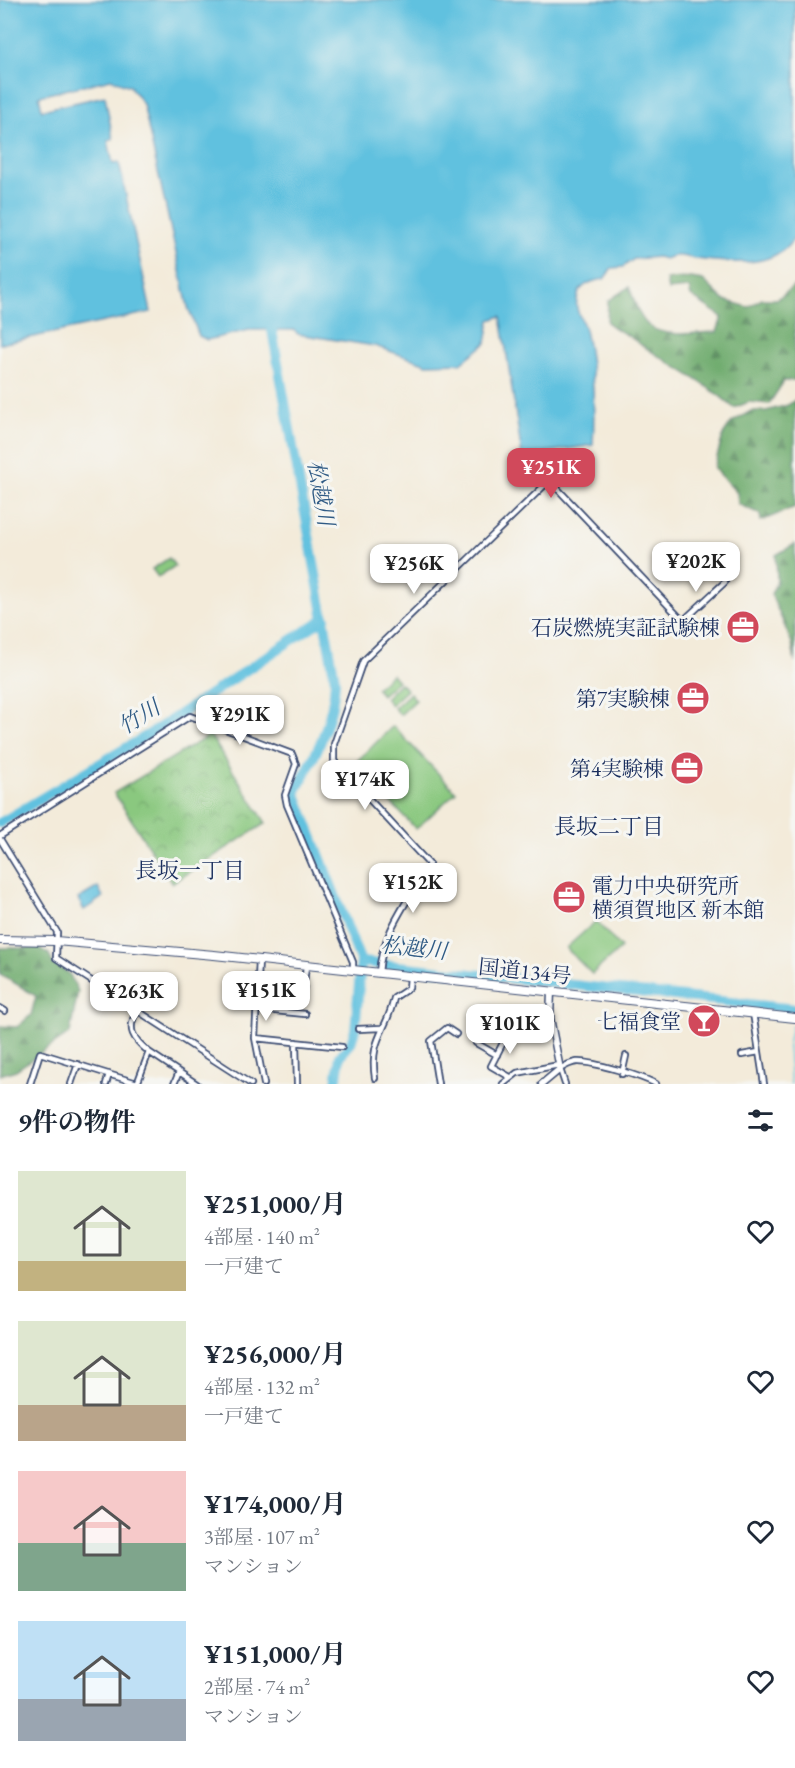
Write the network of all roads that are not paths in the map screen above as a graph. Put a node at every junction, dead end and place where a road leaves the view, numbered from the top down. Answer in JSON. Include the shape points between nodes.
{"nodes":[{"id":1,"x":536,"y":466,"type":"dead end"},
{"id":2,"x":549,"y":481,"type":"junction"},
{"id":3,"x":725,"y":582,"type":"dead end"},
{"id":4,"x":0,"y":837,"type":"edge"},
{"id":5,"x":0,"y":940,"type":"edge"},
{"id":6,"x":56,"y":941,"type":"junction"},
{"id":7,"x":260,"y":960,"type":"junction"},
{"id":8,"x":306,"y":966,"type":"junction"},
{"id":9,"x":358,"y":971,"type":"junction"},
{"id":10,"x":379,"y":973,"type":"junction"},
{"id":11,"x":410,"y":977,"type":"junction"},
{"id":12,"x":257,"y":987,"type":"junction"},
{"id":13,"x":551,"y":992,"type":"junction"},
{"id":14,"x":255,"y":1009,"type":"junction"},
{"id":15,"x":137,"y":1011,"type":"junction"},
{"id":16,"x":753,"y":1013,"type":"junction"},
{"id":17,"x":305,"y":1014,"type":"dead end"},
{"id":18,"x":795,"y":1018,"type":"edge"},
{"id":19,"x":484,"y":1026,"type":"dead end"},
{"id":20,"x":381,"y":1028,"type":"junction"},
{"id":21,"x":358,"y":1029,"type":"dead end"},
{"id":22,"x":508,"y":1033,"type":"dead end"},
{"id":23,"x":456,"y":1034,"type":"dead end"},
{"id":24,"x":255,"y":1038,"type":"junction"},
{"id":25,"x":296,"y":1042,"type":"junction"},
{"id":26,"x":342,"y":1047,"type":"dead end"},
{"id":27,"x":148,"y":1052,"type":"junction"},
{"id":28,"x":759,"y":1052,"type":"junction"},
{"id":29,"x":497,"y":1055,"type":"junction"},
{"id":30,"x":742,"y":1055,"type":"dead end"},
{"id":31,"x":626,"y":1056,"type":"dead end"},
{"id":32,"x":78,"y":1064,"type":"junction"},
{"id":33,"x":560,"y":1067,"type":"junction"},
{"id":34,"x":179,"y":1072,"type":"junction"},
{"id":35,"x":109,"y":1074,"type":"junction"},
{"id":36,"x":622,"y":1074,"type":"junction"},
{"id":37,"x":510,"y":1077,"type":"junction"},
{"id":38,"x":375,"y":1078,"type":"dead end"},
{"id":39,"x":30,"y":1084,"type":"edge"},
{"id":40,"x":71,"y":1084,"type":"edge"},
{"id":41,"x":106,"y":1084,"type":"edge"},
{"id":42,"x":137,"y":1084,"type":"edge"},
{"id":43,"x":174,"y":1084,"type":"edge"},
{"id":44,"x":197,"y":1084,"type":"edge"},
{"id":45,"x":251,"y":1084,"type":"edge"},
{"id":46,"x":264,"y":1084,"type":"edge"},
{"id":47,"x":297,"y":1084,"type":"edge"},
{"id":48,"x":438,"y":1084,"type":"edge"},
{"id":49,"x":503,"y":1084,"type":"edge"},
{"id":50,"x":542,"y":1084,"type":"edge"},
{"id":51,"x":565,"y":1084,"type":"edge"},
{"id":52,"x":657,"y":1084,"type":"edge"},
{"id":53,"x":764,"y":1084,"type":"edge"}],
"edges":[{"from":1,"to":2,"type":"street"},
{"from":2,"to":3,"type":"street","via":[[684,621]]},
{"from":2,"to":10,"type":"street","via":[[363,662],[334,744],[334,761],[429,864],[392,929],[380,956]]},
{"from":4,"to":6,"type":"street","via":[[57,932]]},
{"from":4,"to":9,"type":"street","via":[[190,716],[292,754],[296,764],[285,795],[287,805]]},
{"from":5,"to":6,"type":"highway","name":"国道134号"},
{"from":6,"to":7,"type":"highway","name":"国道134号"},
{"from":6,"to":15,"type":"street","via":[[56,958]]},
{"from":7,"to":8,"type":"highway","name":"国道134号"},
{"from":7,"to":12,"type":"street"},
{"from":8,"to":9,"type":"highway","name":"国道134号"},
{"from":8,"to":12,"type":"street","via":[[303,991]]},
{"from":9,"to":10,"type":"highway","name":"国道134号"},
{"from":10,"to":11,"type":"highway","name":"国道134号"},
{"from":11,"to":13,"type":"highway","name":"国道134号"},
{"from":11,"to":20,"type":"street","via":[[409,988],[394,998],[390,1016]]},
{"from":12,"to":14,"type":"street"},
{"from":13,"to":16,"type":"highway","name":"国道134号"},
{"from":13,"to":33,"type":"street","via":[[550,1018]]},
{"from":14,"to":17,"type":"street"},
{"from":14,"to":24,"type":"street"},
{"from":15,"to":27,"type":"street","via":[[130,1023],[131,1030],[134,1039]]},
{"from":15,"to":45,"type":"street"},
{"from":16,"to":18,"type":"highway","name":"国道134号"},
{"from":16,"to":28,"type":"street"},
{"from":19,"to":29,"type":"street","via":[[476,1043]]},
{"from":20,"to":21,"type":"street"},
{"from":20,"to":38,"type":"street","via":[[372,1059]]},
{"from":22,"to":29,"type":"street"},
{"from":23,"to":48,"type":"street","via":[[447,1028],[431,1041]]},
{"from":24,"to":25,"type":"street"},
{"from":24,"to":46,"type":"street"},
{"from":25,"to":26,"type":"street"},
{"from":25,"to":47,"type":"street"},
{"from":27,"to":34,"type":"street"},
{"from":27,"to":42,"type":"street"},
{"from":28,"to":30,"type":"street"},
{"from":28,"to":53,"type":"street"},
{"from":29,"to":37,"type":"street","via":[[491,1066]]},
{"from":31,"to":36,"type":"street"},
{"from":32,"to":35,"type":"street"},
{"from":32,"to":39,"type":"street","via":[[40,1053]]},
{"from":32,"to":40,"type":"street"},
{"from":33,"to":36,"type":"street","via":[[580,1062]]},
{"from":33,"to":37,"type":"street"},
{"from":33,"to":50,"type":"street"},
{"from":33,"to":51,"type":"street"},
{"from":34,"to":43,"type":"street"},
{"from":34,"to":44,"type":"street"},
{"from":35,"to":41,"type":"street"},
{"from":35,"to":42,"type":"street"},
{"from":36,"to":52,"type":"street"},
{"from":37,"to":49,"type":"street"}]}
